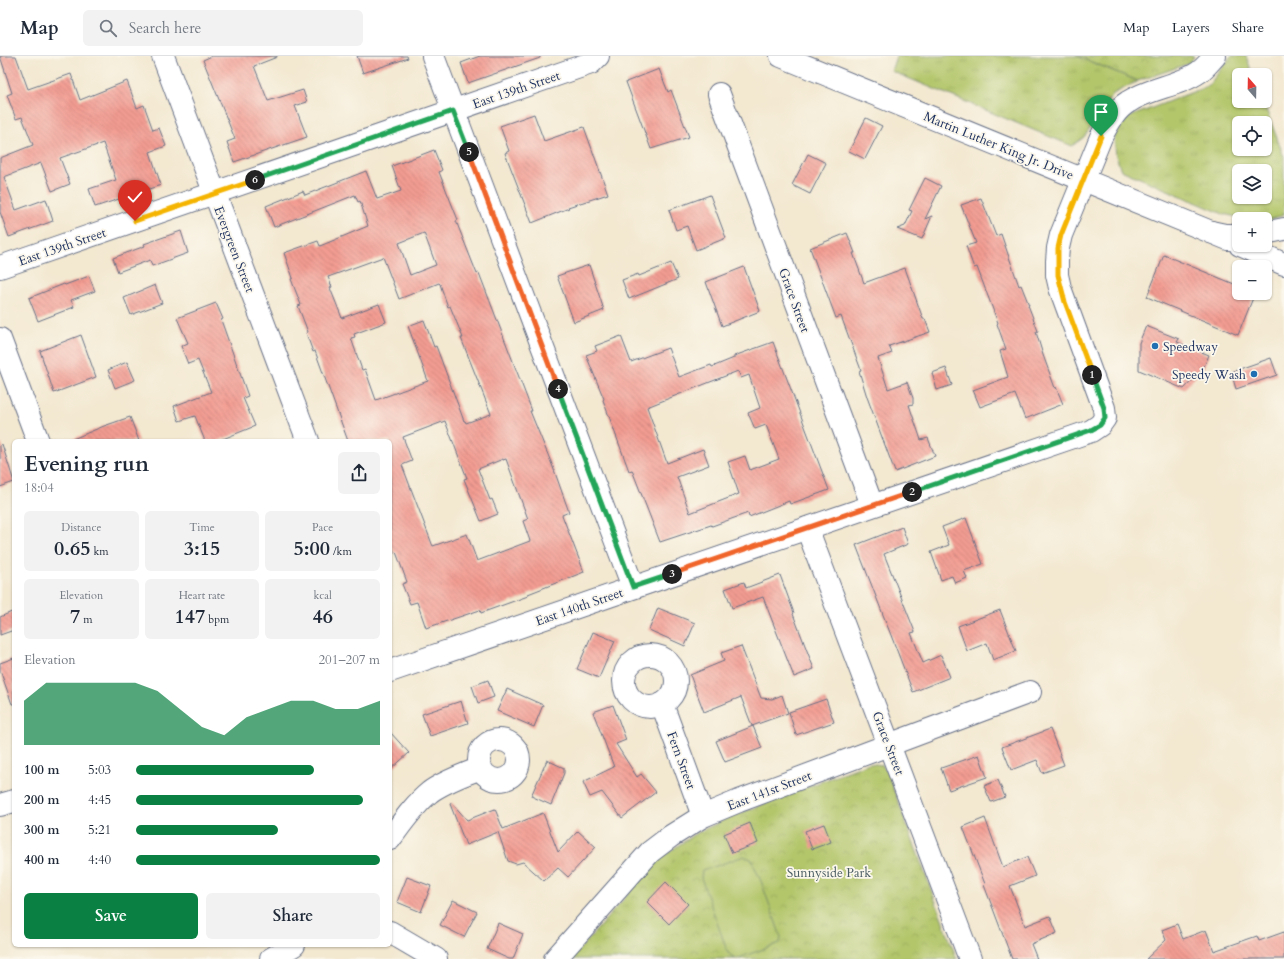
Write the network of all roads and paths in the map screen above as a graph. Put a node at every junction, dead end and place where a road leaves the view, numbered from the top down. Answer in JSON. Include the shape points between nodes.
{"nodes":[{"id":1,"x":163,"y":56,"type":"edge"},
{"id":2,"x":433,"y":56,"type":"edge"},
{"id":3,"x":598,"y":56,"type":"edge"},
{"id":4,"x":781,"y":56,"type":"edge"},
{"id":5,"x":1215,"y":56,"type":"edge"},
{"id":6,"x":719,"y":94,"type":"dead end"},
{"id":7,"x":453,"y":111,"type":"junction"},
{"id":8,"x":1084,"y":180,"type":"junction"},
{"id":9,"x":214,"y":194,"type":"junction"},
{"id":10,"x":1284,"y":229,"type":"edge"},
{"id":11,"x":1211,"y":232,"type":"junction"},
{"id":12,"x":1272,"y":232,"type":"edge"},
{"id":13,"x":1232,"y":235,"type":"edge"},
{"id":14,"x":1232,"y":242,"type":"edge"},
{"id":15,"x":1256,"y":252,"type":"edge"},
{"id":16,"x":1284,"y":264,"type":"edge"},
{"id":17,"x":0,"y":267,"type":"edge"},
{"id":18,"x":0,"y":339,"type":"edge"},
{"id":19,"x":37,"y":439,"type":"edge"},
{"id":20,"x":307,"y":439,"type":"edge"},
{"id":21,"x":872,"y":506,"type":"junction"},
{"id":22,"x":807,"y":528,"type":"junction"},
{"id":23,"x":633,"y":587,"type":"junction"},
{"id":24,"x":392,"y":666,"type":"edge"},
{"id":25,"x":1030,"y":692,"type":"dead end"},
{"id":26,"x":662,"y":704,"type":"dead end"},
{"id":27,"x":890,"y":745,"type":"junction"},
{"id":28,"x":480,"y":768,"type":"dead end"},
{"id":29,"x":12,"y":802,"type":"edge"},
{"id":30,"x":0,"y":805,"type":"edge"},
{"id":31,"x":0,"y":813,"type":"edge"},
{"id":32,"x":12,"y":814,"type":"edge"},
{"id":33,"x":703,"y":816,"type":"junction"},
{"id":34,"x":392,"y":836,"type":"edge"},
{"id":35,"x":392,"y":933,"type":"edge"},
{"id":36,"x":291,"y":947,"type":"edge"},
{"id":37,"x":271,"y":959,"type":"edge"},
{"id":38,"x":436,"y":959,"type":"edge"},
{"id":39,"x":555,"y":959,"type":"edge"},
{"id":40,"x":970,"y":959,"type":"edge"}],
"edges":[{"from":1,"to":9,"type":"main road","name":"Evergreen Street"},
{"from":2,"to":7,"type":"main road"},
{"from":3,"to":7,"type":"main road","name":"East 139th Street","via":[[591,63]]},
{"from":4,"to":8,"type":"main road","name":"Martin Luther King Jr. Drive"},
{"from":5,"to":8,"type":"main road","via":[[1199,72],[1126,103],[1108,124]]},
{"from":6,"to":21,"type":"main road","name":"Grace Street"},
{"from":7,"to":9,"type":"main road","name":"East 139th Street"},
{"from":7,"to":23,"type":"main road"},
{"from":8,"to":11,"type":"main road","name":"Martin Luther King Jr. Drive"},
{"from":8,"to":21,"type":"main road","name":"East 140th Street","via":[[1061,235],[1058,248],[1058,275],[1065,302],[1104,408],[1105,418],[1100,425],[1091,430]]},
{"from":9,"to":17,"type":"main road","name":"East 139th Street"},
{"from":9,"to":20,"type":"main road","name":"Evergreen Street"},
{"from":10,"to":12,"type":"main road"},
{"from":11,"to":13,"type":"main road"},
{"from":11,"to":14,"type":"main road","name":"Martin Luther King Jr. Drive"},
{"from":15,"to":16,"type":"main road","name":"Martin Luther King Jr. Drive"},
{"from":18,"to":19,"type":"main road"},
{"from":21,"to":22,"type":"main road","name":"East 140th Street"},
{"from":22,"to":23,"type":"main road","name":"East 140th Street"},
{"from":22,"to":27,"type":"main road","name":"Grace Street"},
{"from":23,"to":24,"type":"main road","name":"East 140th Street"},
{"from":25,"to":27,"type":"main road","name":"East 141st Street"},
{"from":26,"to":33,"type":"main road","name":"Fern Street"},
{"from":27,"to":33,"type":"main road","name":"East 141st Street","via":[[739,800]]},
{"from":27,"to":40,"type":"main road","name":"Grace Street"},
{"from":28,"to":34,"type":"main road","via":[[430,792]]},
{"from":29,"to":30,"type":"main road"},
{"from":31,"to":32,"type":"main road"},
{"from":33,"to":39,"type":"main road","name":"East 141st Street","via":[[650,852]]},
{"from":35,"to":38,"type":"main road"},
{"from":36,"to":37,"type":"main road"}]}
